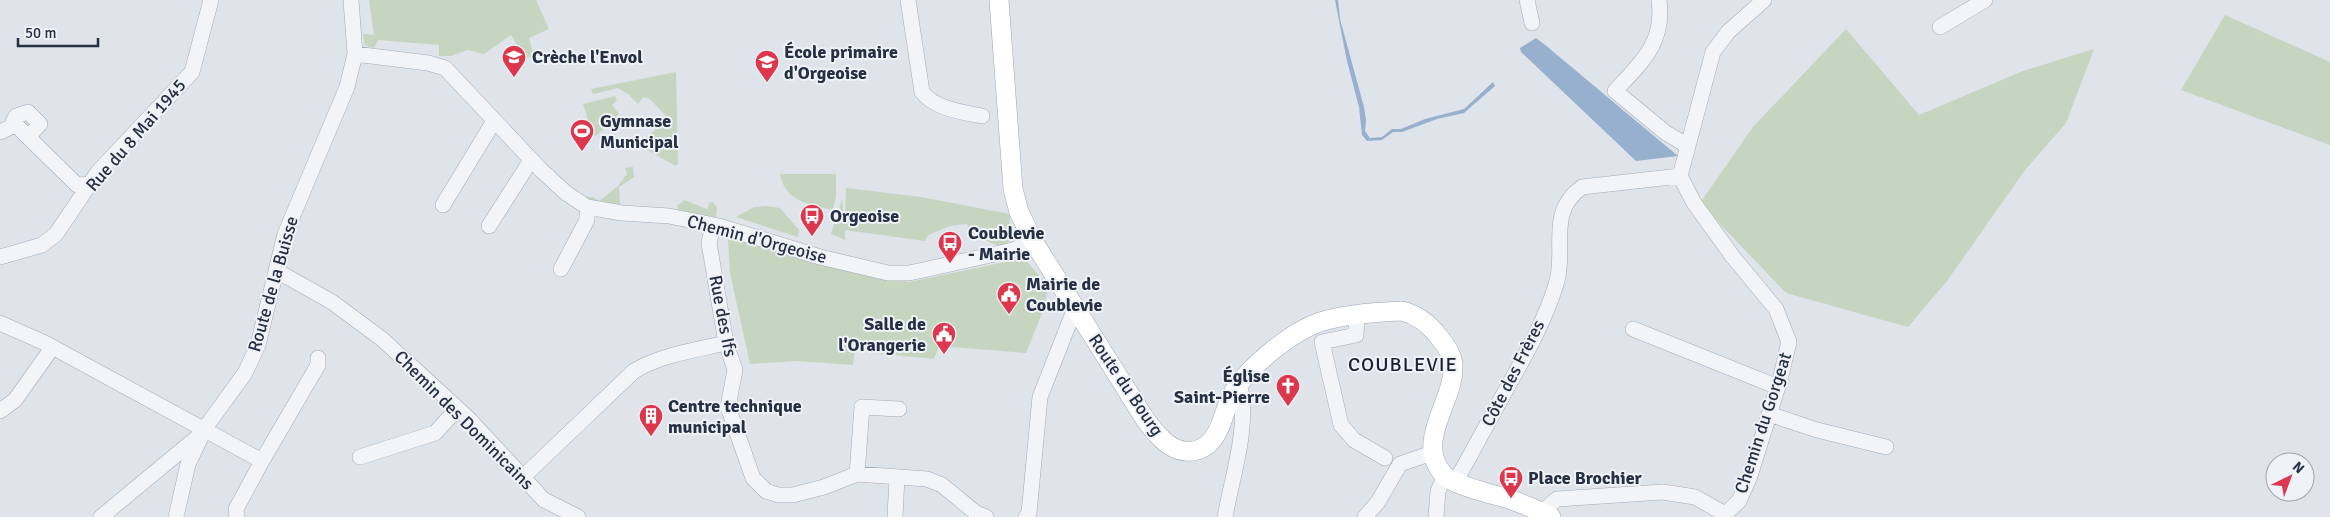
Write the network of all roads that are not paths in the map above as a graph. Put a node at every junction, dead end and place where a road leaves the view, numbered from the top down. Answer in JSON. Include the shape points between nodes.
{"nodes":[{"id":1,"x":210,"y":0,"type":"edge"},
{"id":2,"x":351,"y":0,"type":"edge"},
{"id":3,"x":908,"y":0,"type":"edge"},
{"id":4,"x":998,"y":0,"type":"edge"},
{"id":5,"x":1527,"y":0,"type":"edge"},
{"id":6,"x":1659,"y":0,"type":"edge"},
{"id":7,"x":1764,"y":0,"type":"edge"},
{"id":8,"x":1985,"y":0,"type":"edge"},
{"id":9,"x":1532,"y":23,"type":"dead end"},
{"id":10,"x":1940,"y":27,"type":"dead end"},
{"id":11,"x":355,"y":54,"type":"junction"},
{"id":12,"x":982,"y":116,"type":"dead end"},
{"id":13,"x":494,"y":121,"type":"junction"},
{"id":14,"x":0,"y":132,"type":"edge"},
{"id":15,"x":1688,"y":146,"type":"junction"},
{"id":16,"x":531,"y":160,"type":"junction"},
{"id":17,"x":1680,"y":176,"type":"junction"},
{"id":18,"x":84,"y":184,"type":"junction"},
{"id":19,"x":443,"y":205,"type":"dead end"},
{"id":20,"x":587,"y":207,"type":"junction"},
{"id":21,"x":713,"y":225,"type":"junction"},
{"id":22,"x":489,"y":226,"type":"dead end"},
{"id":23,"x":1032,"y":241,"type":"junction"},
{"id":24,"x":0,"y":257,"type":"edge"},
{"id":25,"x":561,"y":269,"type":"dead end"},
{"id":26,"x":277,"y":271,"type":"junction"},
{"id":27,"x":1075,"y":308,"type":"junction"},
{"id":28,"x":1357,"y":315,"type":"junction"},
{"id":29,"x":0,"y":322,"type":"edge"},
{"id":30,"x":1633,"y":330,"type":"dead end"},
{"id":31,"x":726,"y":343,"type":"junction"},
{"id":32,"x":52,"y":348,"type":"junction"},
{"id":33,"x":318,"y":358,"type":"dead end"},
{"id":34,"x":1240,"y":384,"type":"junction"},
{"id":35,"x":1778,"y":386,"type":"junction"},
{"id":36,"x":457,"y":409,"type":"junction"},
{"id":37,"x":899,"y":409,"type":"dead end"},
{"id":38,"x":0,"y":411,"type":"edge"},
{"id":39,"x":1769,"y":414,"type":"junction"},
{"id":40,"x":205,"y":430,"type":"junction"},
{"id":41,"x":1886,"y":447,"type":"dead end"},
{"id":42,"x":1432,"y":453,"type":"junction"},
{"id":43,"x":360,"y":457,"type":"dead end"},
{"id":44,"x":1386,"y":458,"type":"dead end"},
{"id":45,"x":262,"y":461,"type":"junction"},
{"id":46,"x":858,"y":474,"type":"junction"},
{"id":47,"x":524,"y":477,"type":"junction"},
{"id":48,"x":897,"y":477,"type":"junction"},
{"id":49,"x":1447,"y":477,"type":"junction"},
{"id":50,"x":1546,"y":514,"type":"edge"},
{"id":51,"x":1723,"y":515,"type":"edge"},
{"id":52,"x":102,"y":517,"type":"edge"},
{"id":53,"x":176,"y":517,"type":"edge"},
{"id":54,"x":237,"y":517,"type":"edge"},
{"id":55,"x":578,"y":517,"type":"edge"},
{"id":56,"x":895,"y":517,"type":"edge"},
{"id":57,"x":986,"y":517,"type":"edge"},
{"id":58,"x":1026,"y":517,"type":"edge"},
{"id":59,"x":1225,"y":517,"type":"edge"},
{"id":60,"x":1364,"y":517,"type":"edge"},
{"id":61,"x":1436,"y":517,"type":"edge"}],
"edges":[{"from":1,"to":18,"type":"street","name":"Rue du 8 Mai 1945","via":[[192,72]]},
{"from":2,"to":11,"type":"street","name":"Route de la Buisse"},
{"from":3,"to":12,"type":"street","via":[[922,92],[949,109]]},
{"from":4,"to":23,"type":"main road","name":"Route du Bourg","via":[[1013,190]]},
{"from":5,"to":9,"type":"street"},
{"from":6,"to":15,"type":"street","via":[[1661,20],[1654,44],[1645,59],[1616,90],[1666,134]]},
{"from":7,"to":15,"type":"street","via":[[1728,32],[1713,52]]},
{"from":8,"to":10,"type":"street"},
{"from":11,"to":13,"type":"street","name":"Chemin d'Orgeoise","via":[[445,68]]},
{"from":11,"to":26,"type":"street","name":"Route de la Buisse","via":[[338,110],[285,234]]},
{"from":13,"to":16,"type":"street","name":"Chemin d'Orgeoise"},
{"from":13,"to":19,"type":"street"},
{"from":14,"to":18,"type":"street","via":[[15,125],[16,116],[28,112],[40,124],[28,137]]},
{"from":15,"to":17,"type":"street"},
{"from":16,"to":20,"type":"street","name":"Chemin d'Orgeoise","via":[[566,194]]},
{"from":16,"to":22,"type":"street"},
{"from":17,"to":35,"type":"street","name":"Chemin du Gorgeat","via":[[1694,203],[1776,309],[1789,342]]},
{"from":17,"to":49,"type":"street","name":"Côte des Frères","via":[[1582,187],[1570,196],[1564,206],[1559,232],[1557,280],[1534,341]]},
{"from":18,"to":24,"type":"street","name":"Rue du 8 Mai 1945","via":[[79,201],[56,234],[42,244]]},
{"from":20,"to":21,"type":"street","name":"Chemin d'Orgeoise","via":[[669,216]]},
{"from":20,"to":25,"type":"street","via":[[587,220]]},
{"from":21,"to":23,"type":"street","name":"Chemin d'Orgeoise","via":[[820,257],[888,273],[928,269],[1013,250]]},
{"from":21,"to":31,"type":"street","name":"Rue des Ifs","via":[[709,243]]},
{"from":23,"to":27,"type":"main road","name":"Route du Bourg"},
{"from":26,"to":36,"type":"street","name":"Chemin des Dominicains","via":[[332,302],[359,322],[408,362]]},
{"from":26,"to":40,"type":"street","name":"Route de la Buisse","via":[[258,345],[245,373]]},
{"from":27,"to":34,"type":"main road","name":"Route du Bourg","via":[[1153,429],[1173,448],[1192,452],[1209,444]]},
{"from":27,"to":58,"type":"street","via":[[1040,397],[1029,513]]},
{"from":28,"to":34,"type":"main road","name":"Route du Bourg","via":[[1335,318],[1304,330],[1270,354]]},
{"from":28,"to":42,"type":"main road","name":"Route du Bourg","via":[[1413,314],[1424,321],[1451,356],[1452,375],[1435,428]]},
{"from":28,"to":44,"type":"street","via":[[1356,335],[1322,342],[1341,425],[1354,440]]},
{"from":29,"to":32,"type":"street"},
{"from":30,"to":35,"type":"street"},
{"from":31,"to":46,"type":"street","name":"Rue des Ifs","via":[[734,370],[728,407],[753,478],[766,490],[793,496]]},
{"from":31,"to":47,"type":"street","via":[[668,357],[634,371]]},
{"from":32,"to":38,"type":"street","via":[[15,400]]},
{"from":32,"to":40,"type":"street"},
{"from":33,"to":45,"type":"street","via":[[318,365]]},
{"from":34,"to":59,"type":"street","via":[[1243,422]]},
{"from":35,"to":39,"type":"street","name":"Chemin du Gorgeat"},
{"from":36,"to":43,"type":"street","via":[[435,433]]},
{"from":36,"to":47,"type":"street","name":"Chemin des Dominicains"},
{"from":37,"to":46,"type":"street","via":[[862,407]]},
{"from":39,"to":41,"type":"street"},
{"from":39,"to":51,"type":"street","name":"Chemin du Gorgeat","via":[[1749,478],[1738,501]]},
{"from":40,"to":45,"type":"street"},
{"from":40,"to":52,"type":"street","name":"Route de la Buisse"},
{"from":40,"to":53,"type":"street","via":[[188,464]]},
{"from":42,"to":49,"type":"main road"},
{"from":42,"to":60,"type":"street","via":[[1400,464],[1378,502]]},
{"from":45,"to":54,"type":"street","via":[[236,509]]},
{"from":46,"to":48,"type":"street"},
{"from":47,"to":55,"type":"street","name":"Chemin des Dominicains","via":[[544,500]]},
{"from":48,"to":56,"type":"street"},
{"from":48,"to":57,"type":"street","via":[[927,479],[942,485],[976,513]]},
{"from":49,"to":50,"type":"main road"},
{"from":49,"to":61,"type":"street","name":"Côte des Frères","via":[[1438,491]]},
{"from":50,"to":51,"type":"street","via":[[1557,499],[1663,492],[1695,497]]}]}
